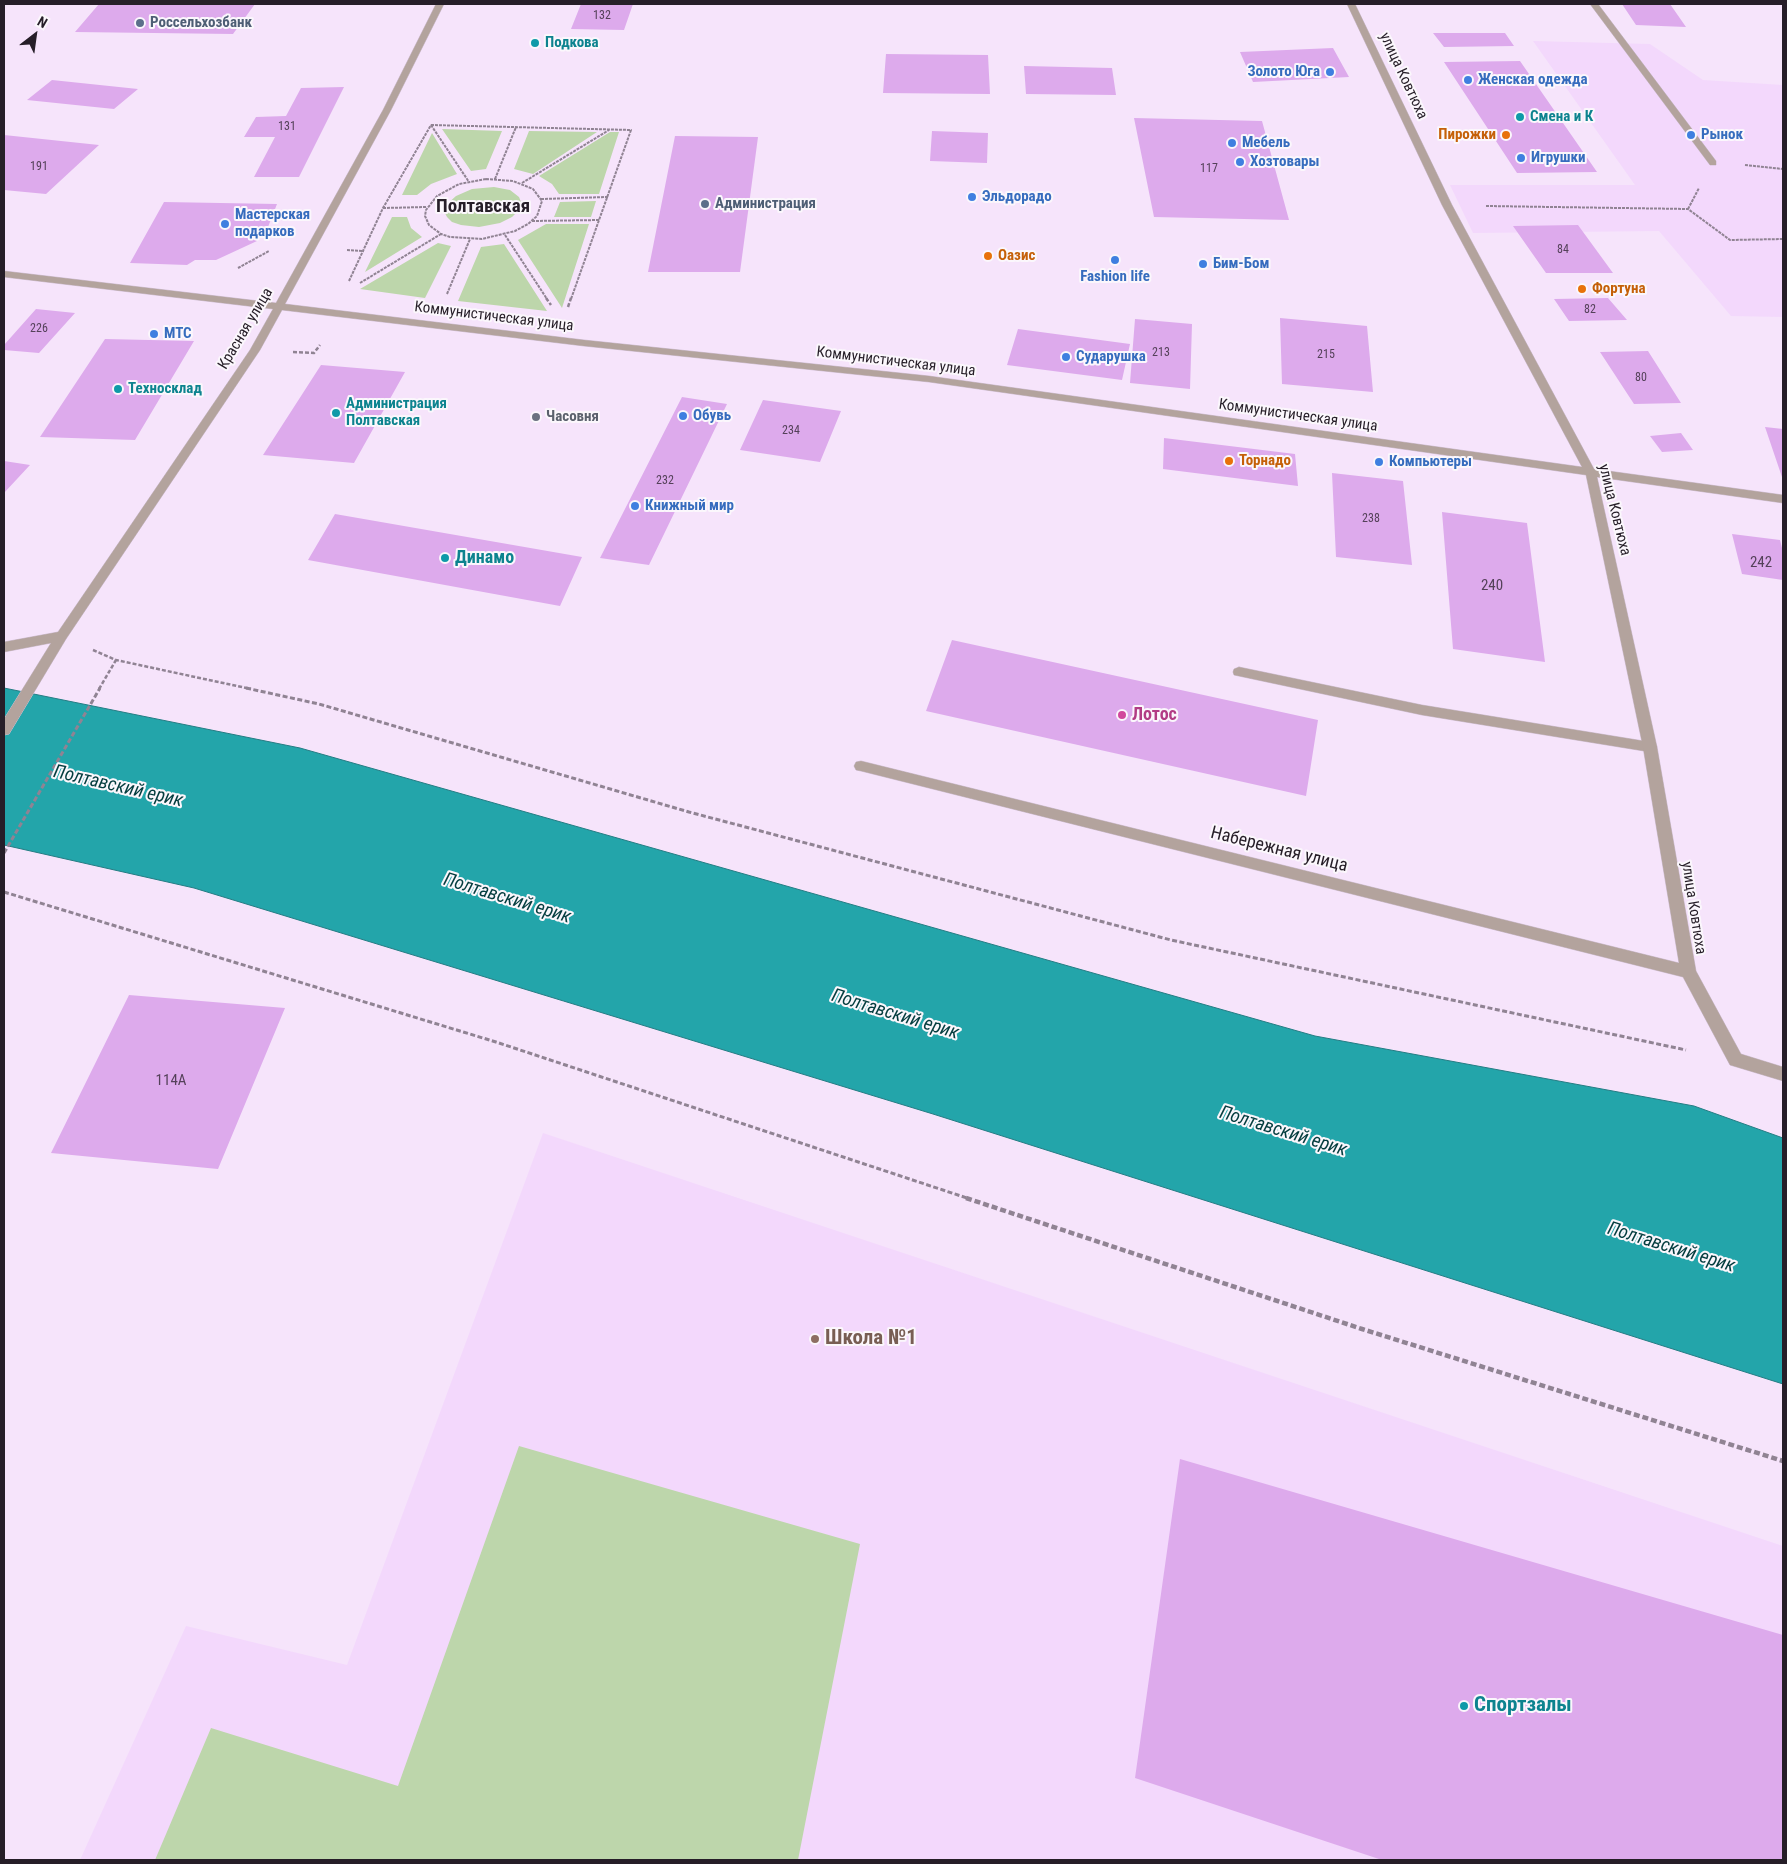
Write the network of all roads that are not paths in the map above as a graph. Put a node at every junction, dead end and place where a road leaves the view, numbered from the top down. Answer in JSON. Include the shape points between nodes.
{"nodes":[{"id":1,"x":440,"y":4,"type":"edge"},
{"id":2,"x":1351,"y":4,"type":"edge"},
{"id":3,"x":1594,"y":4,"type":"edge"},
{"id":4,"x":1713,"y":162,"type":"dead end"},
{"id":5,"x":4,"y":274,"type":"edge"},
{"id":6,"x":279,"y":307,"type":"junction"},
{"id":7,"x":1591,"y":473,"type":"junction"},
{"id":8,"x":1783,"y":499,"type":"edge"},
{"id":9,"x":62,"y":636,"type":"junction"},
{"id":10,"x":4,"y":648,"type":"edge"},
{"id":11,"x":1239,"y":672,"type":"dead end"},
{"id":12,"x":4,"y":730,"type":"edge"},
{"id":13,"x":1650,"y":747,"type":"junction"},
{"id":14,"x":861,"y":766,"type":"dead end"},
{"id":15,"x":1688,"y":972,"type":"junction"},
{"id":16,"x":1783,"y":1074,"type":"edge"}],
"edges":[{"from":1,"to":6,"type":"street","name":"Красная улица","via":[[387,110]]},
{"from":2,"to":7,"type":"street","name":"улица Ковтюха","via":[[1447,205]]},
{"from":3,"to":4,"type":"street"},
{"from":5,"to":6,"type":"street","name":"Коммунистическая улица"},
{"from":6,"to":7,"type":"street","name":"Коммунистическая улица","via":[[929,379]]},
{"from":6,"to":9,"type":"street","name":"Красная улица","via":[[255,350]]},
{"from":7,"to":8,"type":"street","name":"Коммунистическая улица"},
{"from":7,"to":13,"type":"street","name":"улица Ковтюха"},
{"from":9,"to":10,"type":"street"},
{"from":9,"to":12,"type":"street","name":"Красная улица"},
{"from":11,"to":13,"type":"street","via":[[1422,710]]},
{"from":13,"to":15,"type":"street","name":"улица Ковтюха"},
{"from":14,"to":15,"type":"street","name":"Набережная улица"},
{"from":15,"to":16,"type":"street","name":"улица Ковтюха","via":[[1736,1060]]}]}
